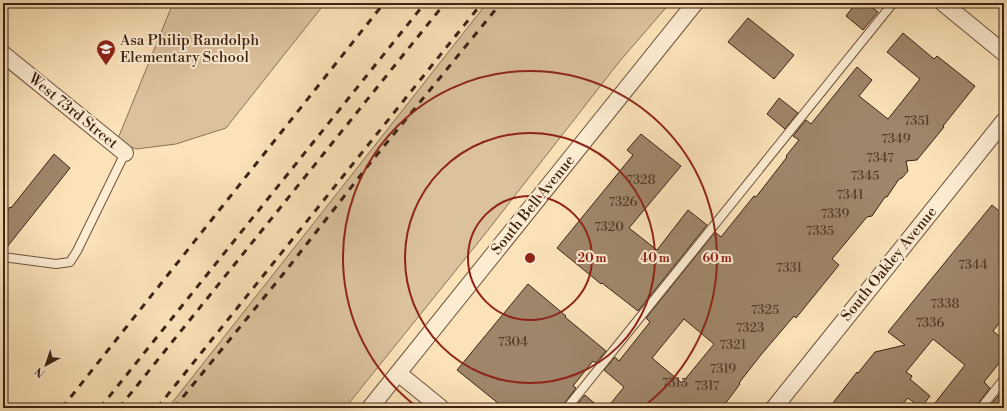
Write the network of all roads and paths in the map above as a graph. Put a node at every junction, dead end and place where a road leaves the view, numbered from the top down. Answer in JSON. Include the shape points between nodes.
{"nodes":[{"id":1,"x":695,"y":3,"type":"edge"},
{"id":2,"x":893,"y":3,"type":"edge"},
{"id":3,"x":943,"y":3,"type":"edge"},
{"id":4,"x":1004,"y":53,"type":"edge"},
{"id":5,"x":3,"y":54,"type":"edge"},
{"id":6,"x":1004,"y":121,"type":"edge"},
{"id":7,"x":125,"y":153,"type":"joint"},
{"id":8,"x":3,"y":257,"type":"edge"},
{"id":9,"x":398,"y":373,"type":"junction"},
{"id":10,"x":1004,"y":380,"type":"edge"},
{"id":11,"x":370,"y":408,"type":"edge"},
{"id":12,"x":441,"y":408,"type":"edge"},
{"id":13,"x":567,"y":408,"type":"edge"},
{"id":14,"x":774,"y":408,"type":"edge"},
{"id":15,"x":981,"y":408,"type":"edge"}],
"edges":[{"from":1,"to":9,"type":"street","name":"South Bell Avenue"},
{"from":2,"to":13,"type":"lane"},
{"from":3,"to":4,"type":"street"},
{"from":5,"to":7,"type":"street","name":"West 73rd Street"},
{"from":6,"to":14,"type":"street","name":"South Oakley Avenue"},
{"from":7,"to":8,"type":"lane","via":[[78,251],[70,262],[56,264]]},
{"from":9,"to":11,"type":"street","name":"South Bell Avenue"},
{"from":9,"to":12,"type":"street"},
{"from":10,"to":15,"type":"lane"}]}
